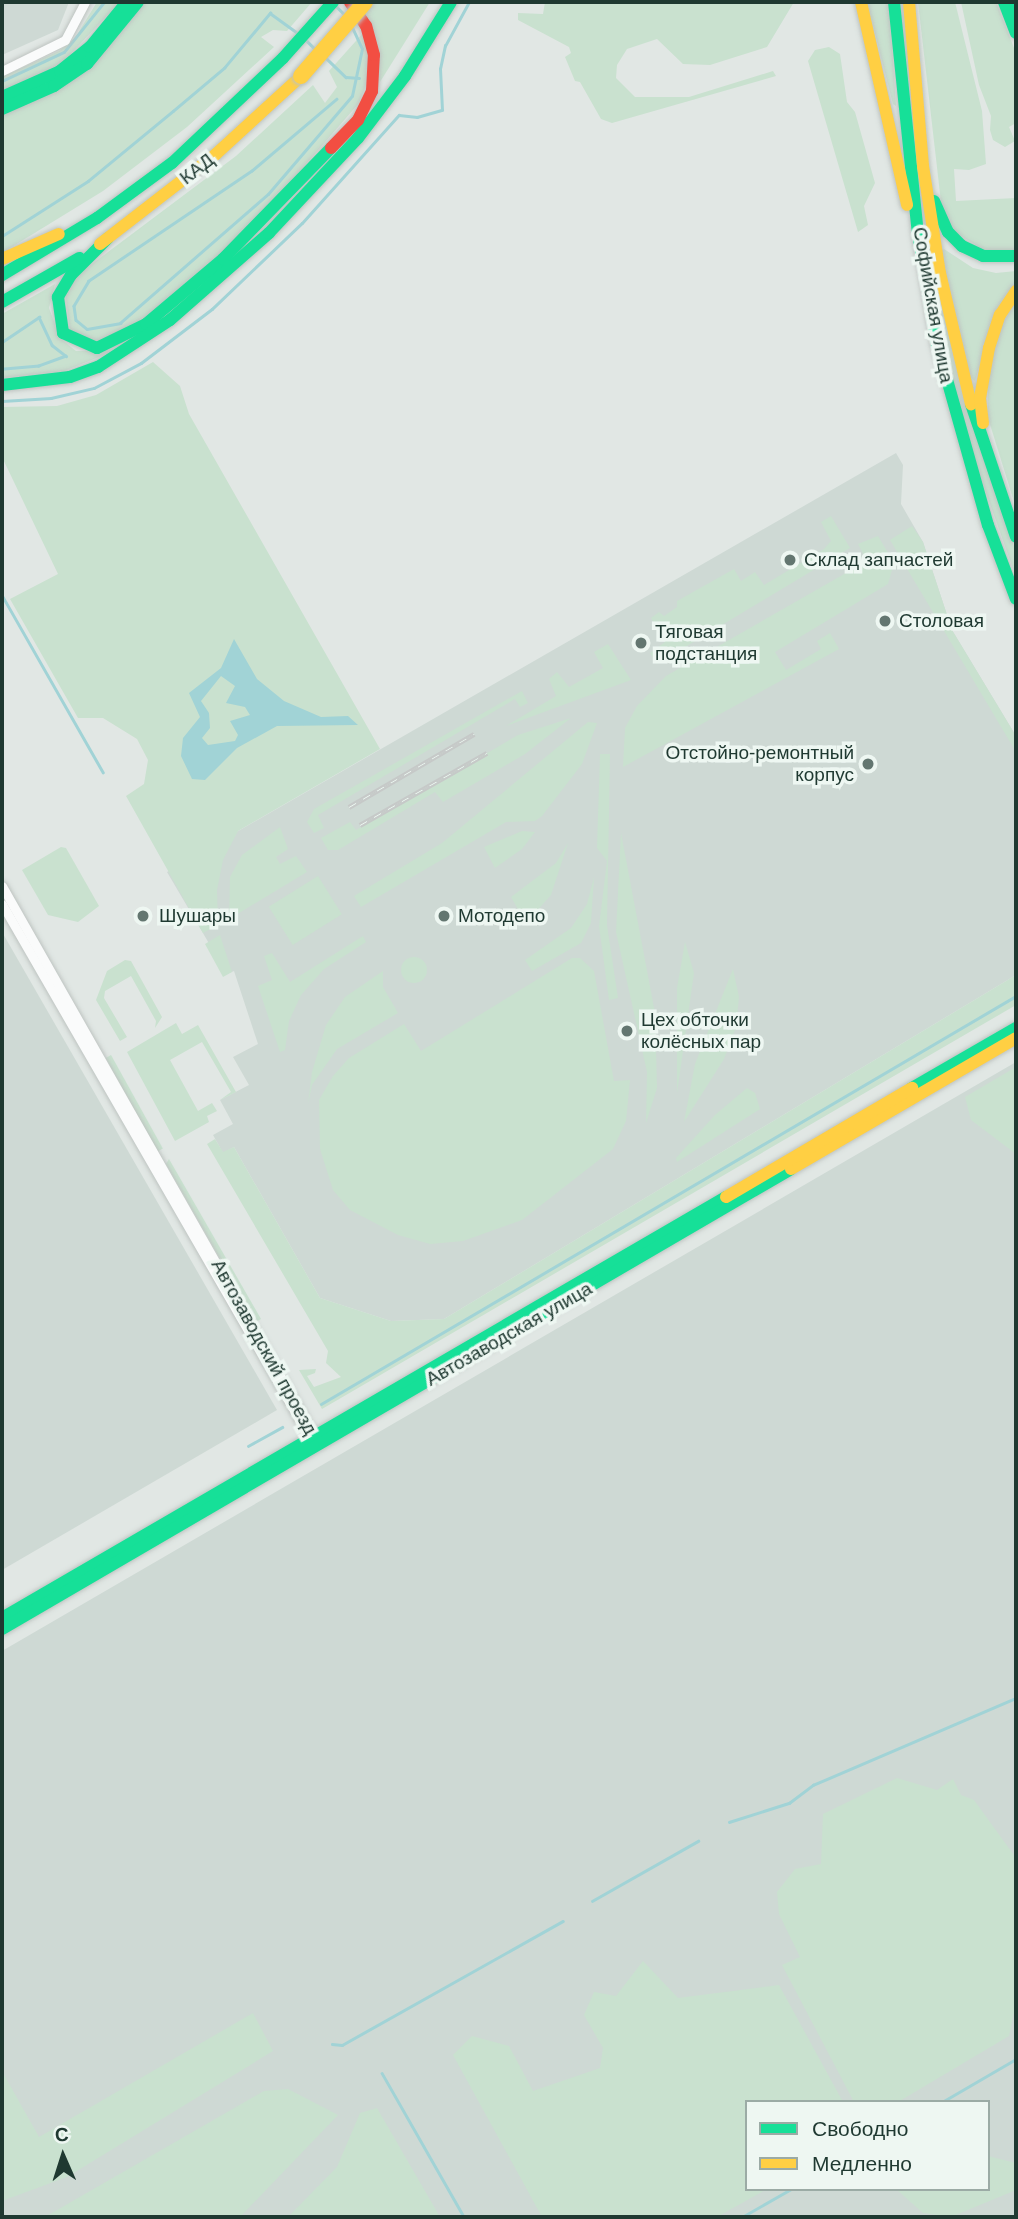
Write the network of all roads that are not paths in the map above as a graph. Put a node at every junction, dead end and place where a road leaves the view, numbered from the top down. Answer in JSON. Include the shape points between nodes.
{"nodes":[{"id":1,"x":85,"y":2,"type":"edge"},
{"id":2,"x":127,"y":2,"type":"edge"},
{"id":3,"x":138,"y":2,"type":"edge"},
{"id":4,"x":333,"y":2,"type":"edge"},
{"id":5,"x":350,"y":2,"type":"edge"},
{"id":6,"x":365,"y":2,"type":"edge"},
{"id":7,"x":451,"y":2,"type":"edge"},
{"id":8,"x":861,"y":2,"type":"edge"},
{"id":9,"x":894,"y":2,"type":"edge"},
{"id":10,"x":909,"y":2,"type":"edge"},
{"id":11,"x":1004,"y":2,"type":"edge"},
{"id":12,"x":1016,"y":33,"type":"edge"},
{"id":13,"x":2,"y":71,"type":"edge"},
{"id":14,"x":2,"y":97,"type":"edge"},
{"id":15,"x":2,"y":109,"type":"edge"},
{"id":16,"x":923,"y":166,"type":"junction"},
{"id":17,"x":76,"y":231,"type":"junction"},
{"id":18,"x":918,"y":234,"type":"junction"},
{"id":19,"x":108,"y":238,"type":"junction"},
{"id":20,"x":1016,"y":256,"type":"edge"},
{"id":21,"x":2,"y":258,"type":"edge"},
{"id":22,"x":2,"y":275,"type":"edge"},
{"id":23,"x":1016,"y":291,"type":"edge"},
{"id":24,"x":2,"y":302,"type":"edge"},
{"id":25,"x":2,"y":385,"type":"edge"},
{"id":26,"x":991,"y":469,"type":"junction"},
{"id":27,"x":1016,"y":537,"type":"edge"},
{"id":28,"x":1016,"y":599,"type":"edge"},
{"id":29,"x":2,"y":886,"type":"edge"},
{"id":30,"x":2,"y":904,"type":"edge"},
{"id":31,"x":1016,"y":1028,"type":"edge"},
{"id":32,"x":1016,"y":1038,"type":"edge"},
{"id":33,"x":315,"y":1440,"type":"junction"},
{"id":34,"x":2,"y":1618,"type":"edge"},
{"id":35,"x":2,"y":1629,"type":"edge"}],
"edges":[{"from":1,"to":13,"type":"street","via":[[65,40]]},
{"from":2,"to":14,"type":"main road","via":[[90,47],[60,71]]},
{"from":3,"to":15,"type":"main road","via":[[87,64],[54,86]]},
{"from":4,"to":17,"type":"main road","name":"КАД","via":[[283,58],[172,163]]},
{"from":5,"to":19,"type":"main road","via":[[366,26],[374,55],[372,91],[358,120],[223,259],[146,324],[97,348],[63,333],[58,297],[71,275]]},
{"from":6,"to":19,"type":"main road","name":"КАД","bridge":true,"via":[[301,76],[216,154]]},
{"from":7,"to":25,"type":"main road","via":[[405,76],[358,138],[269,233],[170,320],[98,367],[70,377]]},
{"from":8,"to":18,"type":"main road","via":[[907,204]]},
{"from":9,"to":18,"type":"main road","name":"Софийская улица"},
{"from":10,"to":16,"type":"main road","name":"Софийская улица"},
{"from":11,"to":12,"type":"main road"},
{"from":16,"to":20,"type":"main road","via":[[952,237],[983,256]]},
{"from":16,"to":26,"type":"main road","name":"Софийская улица","via":[[958,360]]},
{"from":17,"to":21,"type":"main road","via":[[50,235]]},
{"from":17,"to":22,"type":"main road","name":"КАД"},
{"from":18,"to":28,"type":"main road","name":"Софийская улица","via":[[951,406]]},
{"from":19,"to":24,"type":"main road","name":"КАД"},
{"from":23,"to":26,"type":"main road","via":[[994,329],[982,384],[981,413]]},
{"from":26,"to":27,"type":"main road","name":"Софийская улица"},
{"from":29,"to":33,"type":"street","name":"Автозаводский проезд"},
{"from":30,"to":33,"type":"street","name":"Автозаводский проезд"},
{"from":31,"to":33,"type":"main road","name":"Автозаводская улица"},
{"from":32,"to":33,"type":"main road","name":"Автозаводская улица"},
{"from":33,"to":34,"type":"main road","name":"Автозаводская улица"},
{"from":33,"to":35,"type":"main road","name":"Автозаводская улица"}]}
